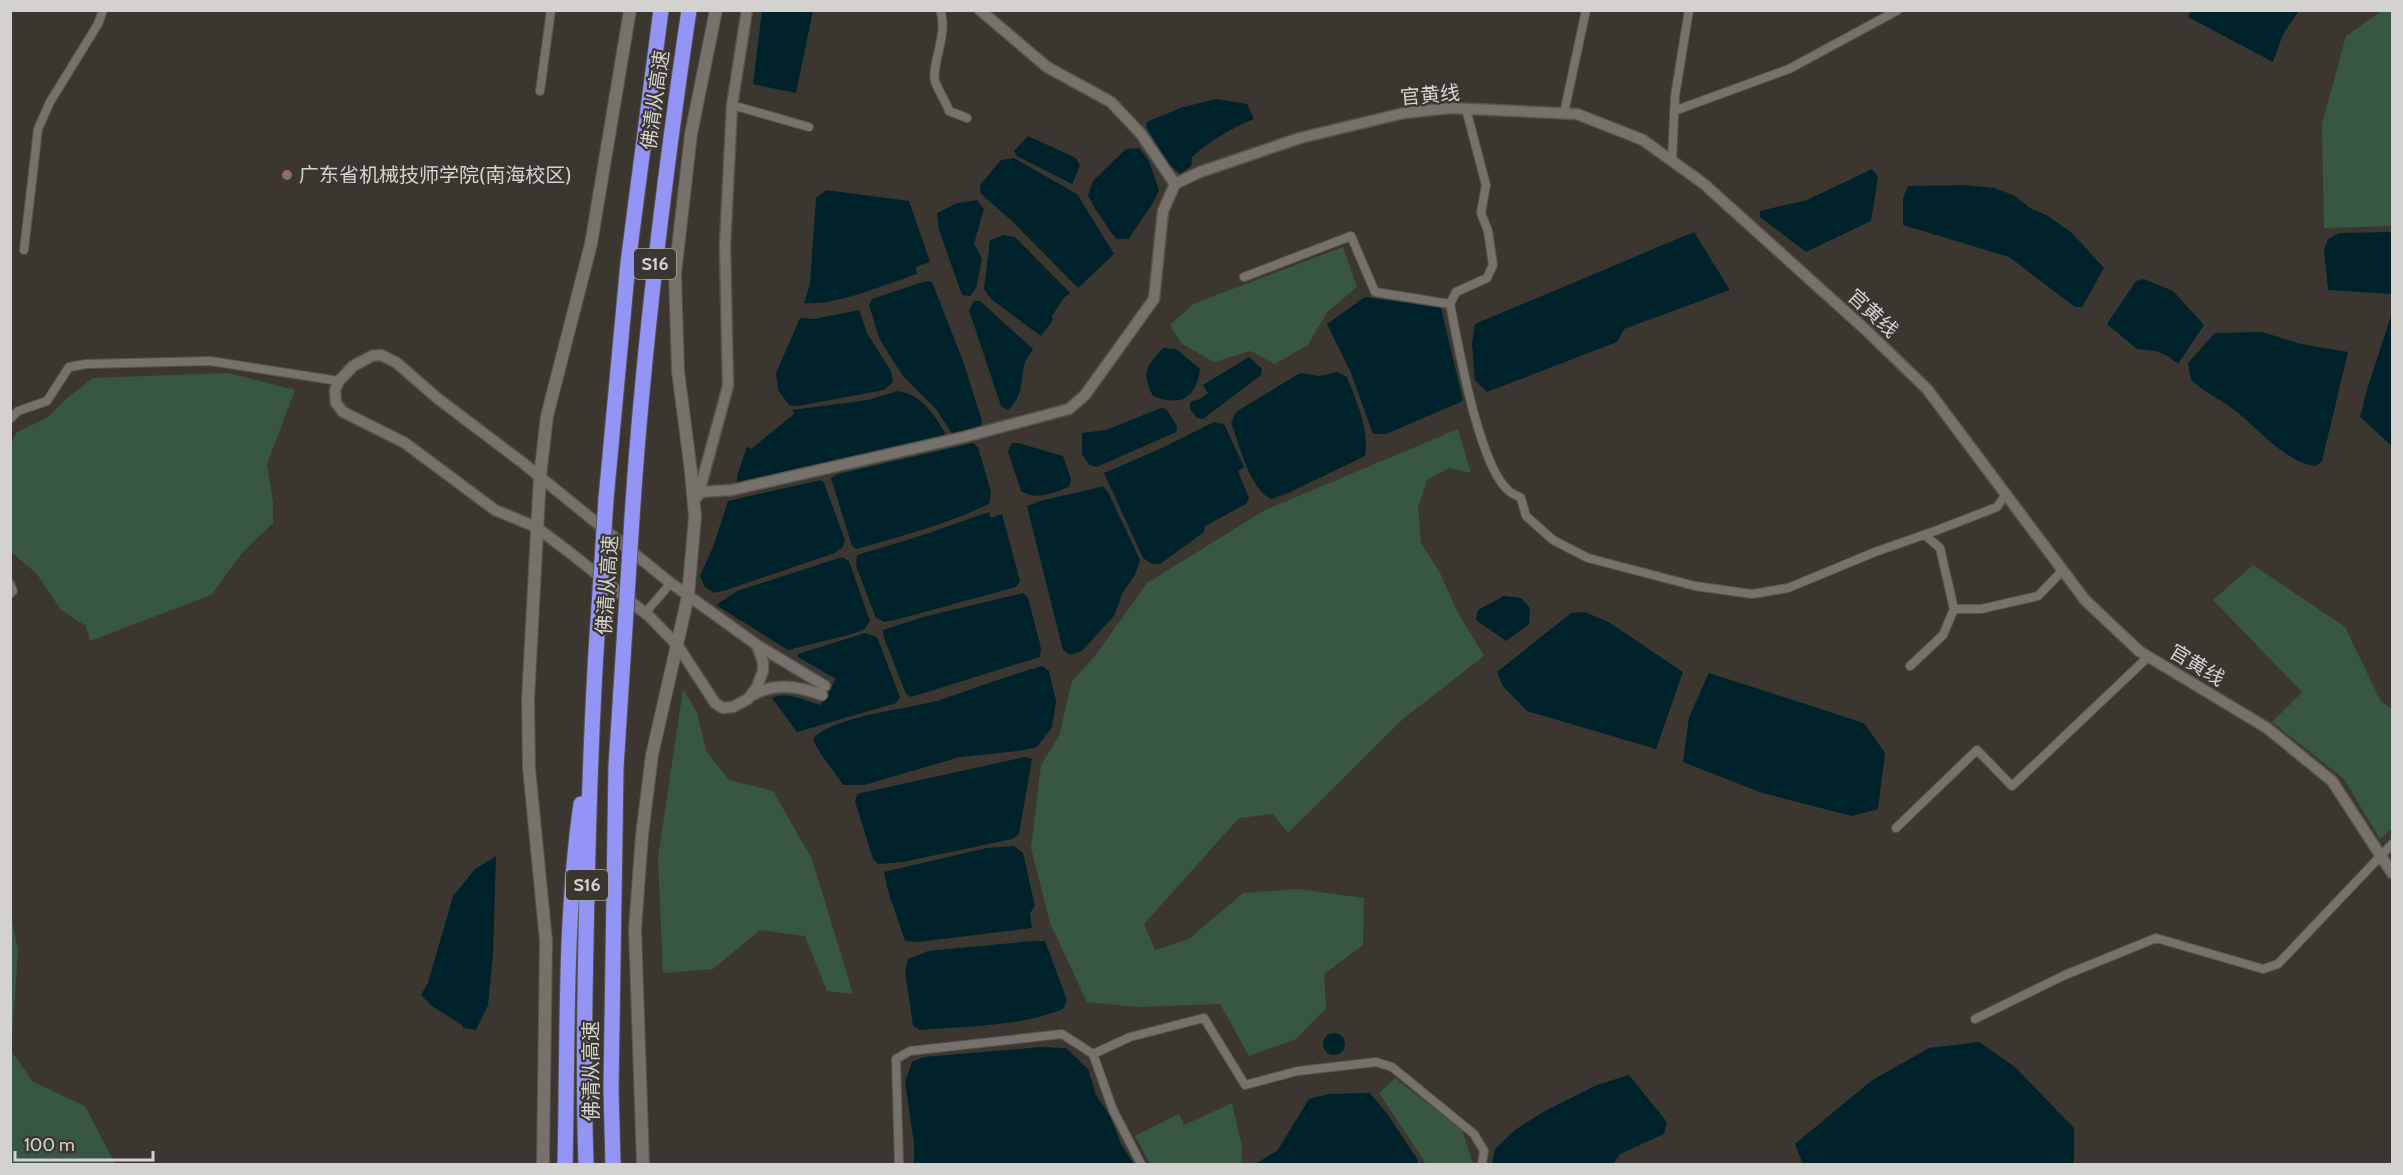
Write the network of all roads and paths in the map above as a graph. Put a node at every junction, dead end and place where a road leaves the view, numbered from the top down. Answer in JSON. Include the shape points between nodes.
{"nodes":[{"id":1,"x":103,"y":10,"type":"edge"},
{"id":2,"x":550,"y":10,"type":"edge"},
{"id":3,"x":630,"y":10,"type":"edge"},
{"id":4,"x":661,"y":10,"type":"edge"},
{"id":5,"x":689,"y":10,"type":"edge"},
{"id":6,"x":716,"y":10,"type":"edge"},
{"id":7,"x":747,"y":10,"type":"edge"},
{"id":8,"x":940,"y":10,"type":"edge"},
{"id":9,"x":980,"y":10,"type":"edge"},
{"id":10,"x":1586,"y":10,"type":"edge"},
{"id":11,"x":1689,"y":10,"type":"edge"},
{"id":12,"x":1898,"y":10,"type":"edge"},
{"id":13,"x":540,"y":91,"type":"dead end"},
{"id":14,"x":732,"y":105,"type":"junction"},
{"id":15,"x":1466,"y":109,"type":"junction"},
{"id":16,"x":1674,"y":111,"type":"junction"},
{"id":17,"x":1564,"y":113,"type":"junction"},
{"id":18,"x":967,"y":118,"type":"dead end"},
{"id":19,"x":809,"y":127,"type":"dead end"},
{"id":20,"x":1672,"y":160,"type":"junction"},
{"id":21,"x":1174,"y":184,"type":"junction"},
{"id":22,"x":24,"y":250,"type":"dead end"},
{"id":23,"x":1244,"y":277,"type":"dead end"},
{"id":24,"x":1450,"y":304,"type":"junction"},
{"id":25,"x":339,"y":381,"type":"junction"},
{"id":26,"x":10,"y":419,"type":"edge"},
{"id":27,"x":540,"y":476,"type":"junction"},
{"id":28,"x":699,"y":492,"type":"junction"},
{"id":29,"x":2006,"y":494,"type":"junction"},
{"id":30,"x":695,"y":517,"type":"junction"},
{"id":31,"x":536,"y":528,"type":"junction"},
{"id":32,"x":1925,"y":535,"type":"junction"},
{"id":33,"x":2063,"y":570,"type":"junction"},
{"id":34,"x":671,"y":583,"type":"junction"},
{"id":35,"x":10,"y":584,"type":"edge"},
{"id":36,"x":10,"y":594,"type":"edge"},
{"id":37,"x":688,"y":596,"type":"junction"},
{"id":38,"x":1954,"y":609,"type":"junction"},
{"id":39,"x":645,"y":614,"type":"junction"},
{"id":40,"x":757,"y":645,"type":"junction"},
{"id":41,"x":678,"y":646,"type":"junction"},
{"id":42,"x":2148,"y":657,"type":"junction"},
{"id":43,"x":1910,"y":666,"type":"dead end"},
{"id":44,"x":748,"y":699,"type":"junction"},
{"id":45,"x":591,"y":733,"type":"junction"},
{"id":46,"x":1896,"y":828,"type":"dead end"},
{"id":47,"x":2392,"y":844,"type":"edge"},
{"id":48,"x":2381,"y":855,"type":"junction"},
{"id":49,"x":2392,"y":873,"type":"edge"},
{"id":50,"x":1975,"y":1019,"type":"dead end"},
{"id":51,"x":1093,"y":1054,"type":"junction"},
{"id":52,"x":611,"y":1113,"type":"junction"},
{"id":53,"x":543,"y":1164,"type":"edge"},
{"id":54,"x":565,"y":1164,"type":"edge"},
{"id":55,"x":586,"y":1164,"type":"edge"},
{"id":56,"x":613,"y":1164,"type":"edge"},
{"id":57,"x":620,"y":1164,"type":"edge"},
{"id":58,"x":643,"y":1164,"type":"edge"},
{"id":59,"x":899,"y":1164,"type":"edge"},
{"id":60,"x":1141,"y":1164,"type":"edge"},
{"id":61,"x":1482,"y":1164,"type":"edge"}],
"edges":[{"from":1,"to":22,"type":"street","via":[[99,24],[50,102],[38,129]]},
{"from":2,"to":13,"type":"street"},
{"from":3,"to":27,"type":"main road","via":[[591,244],[547,416]]},
{"from":4,"to":45,"type":"highway","name":"佛清从高速","number":"S16","bridge":true,"via":[[627,274],[606,499]]},
{"from":5,"to":52,"type":"highway","name":"佛清从高速","number":"S16","bridge":true,"via":[[649,316],[632,519],[616,777]]},
{"from":6,"to":30,"type":"main road","via":[[691,134],[675,274],[678,371]]},
{"from":7,"to":14,"type":"street"},
{"from":8,"to":18,"type":"street","via":[[942,40],[935,80],[949,111]]},
{"from":9,"to":21,"type":"street","via":[[1047,67],[1111,102],[1141,134]]},
{"from":10,"to":17,"type":"street"},
{"from":11,"to":16,"type":"street"},
{"from":12,"to":16,"type":"street","via":[[1789,69]]},
{"from":14,"to":19,"type":"street"},
{"from":14,"to":28,"type":"street","via":[[725,245],[728,386]]},
{"from":15,"to":17,"type":"street","name":"官黄线"},
{"from":15,"to":21,"type":"street","name":"官黄线","via":[[1404,113],[1300,138]]},
{"from":15,"to":24,"type":"street","via":[[1486,185],[1481,213],[1494,265],[1487,278],[1456,292]]},
{"from":16,"to":20,"type":"street"},
{"from":17,"to":20,"type":"street","name":"官黄线","via":[[1577,114],[1643,140]]},
{"from":20,"to":29,"type":"street","name":"官黄线","via":[[1867,331],[1927,389]]},
{"from":21,"to":28,"type":"street","via":[[1163,211],[1154,299],[1084,395],[1069,409],[732,490]]},
{"from":23,"to":24,"type":"street","via":[[1352,236],[1375,292]]},
{"from":24,"to":32,"type":"street","via":[[1476,423],[1495,473],[1509,491],[1521,498],[1533,522],[1553,540],[1588,558],[1695,586],[1752,594],[1788,588]]},
{"from":25,"to":26,"type":"street","via":[[210,361],[86,364],[69,367],[47,401],[18,411]]},
{"from":25,"to":27,"type":"street","via":[[352,366],[372,356],[389,358]]},
{"from":25,"to":31,"type":"street","via":[[336,403],[343,412],[405,443],[495,510]]},
{"from":27,"to":31,"type":"main road"},
{"from":27,"to":34,"type":"street"},
{"from":28,"to":30,"type":"street"},
{"from":29,"to":32,"type":"street","via":[[1997,507]]},
{"from":29,"to":33,"type":"street","name":"官黄线"},
{"from":30,"to":37,"type":"main road"},
{"from":31,"to":39,"type":"street"},
{"from":31,"to":53,"type":"main road","via":[[528,699],[529,768],[546,941]]},
{"from":32,"to":38,"type":"street","via":[[1940,548]]},
{"from":33,"to":38,"type":"street","via":[[2038,596],[1981,609]]},
{"from":33,"to":42,"type":"street","name":"官黄线","via":[[2085,600]]},
{"from":34,"to":37,"type":"street"},
{"from":34,"to":39,"type":"street"},
{"from":35,"to":36,"type":"street"},
{"from":37,"to":40,"type":"street"},
{"from":37,"to":41,"type":"main road"},
{"from":38,"to":43,"type":"street","via":[[1943,635]]},
{"from":39,"to":41,"type":"street"},
{"from":40,"to":44,"type":"street","via":[[763,671]]},
{"from":40,"to":44,"type":"street","via":[[824,690],[768,688]]},
{"from":41,"to":44,"type":"street","via":[[716,703],[723,708],[733,707]]},
{"from":41,"to":58,"type":"main road","via":[[652,755],[635,929]]},
{"from":42,"to":46,"type":"street","via":[[2012,786],[1977,750]]},
{"from":42,"to":48,"type":"street","name":"官黄线","via":[[2267,728],[2332,781]]},
{"from":45,"to":54,"type":"highway","via":[[575,844]]},
{"from":45,"to":55,"type":"highway","name":"佛清从高速","number":"S16","via":[[584,1025]]},
{"from":47,"to":48,"type":"street"},
{"from":48,"to":49,"type":"street","name":"官黄线"},
{"from":48,"to":50,"type":"street","via":[[2278,964],[2263,969],[2156,938],[2065,975]]},
{"from":51,"to":59,"type":"street","via":[[1062,1034],[910,1051],[896,1059]]},
{"from":51,"to":60,"type":"street","via":[[1113,1110]]},
{"from":51,"to":61,"type":"street","via":[[1130,1037],[1204,1018],[1245,1085],[1298,1071],[1376,1062],[1392,1067],[1474,1134],[1484,1151]]},
{"from":52,"to":56,"type":"highway","name":"佛清从高速","number":"S16"},
{"from":52,"to":57,"type":"highway"}]}
